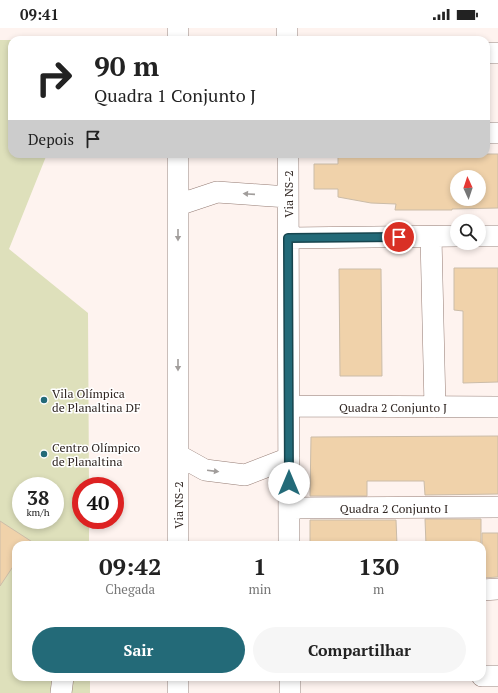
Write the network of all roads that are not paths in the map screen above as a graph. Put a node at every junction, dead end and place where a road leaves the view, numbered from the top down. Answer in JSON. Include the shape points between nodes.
{"nodes":[{"id":1,"x":178,"y":158,"type":"edge"},
{"id":2,"x":288,"y":158,"type":"edge"},
{"id":3,"x":288,"y":197,"type":"junction"},
{"id":4,"x":178,"y":205,"type":"junction"},
{"id":5,"x":450,"y":236,"type":"edge"},
{"id":6,"x":486,"y":236,"type":"edge"},
{"id":7,"x":498,"y":236,"type":"edge"},
{"id":8,"x":431,"y":237,"type":"junction"},
{"id":9,"x":288,"y":238,"type":"junction"},
{"id":10,"x":289,"y":406,"type":"junction"},
{"id":11,"x":435,"y":407,"type":"junction"},
{"id":12,"x":498,"y":407,"type":"edge"},
{"id":13,"x":178,"y":455,"type":"junction"},
{"id":14,"x":289,"y":458,"type":"junction"},
{"id":15,"x":498,"y":507,"type":"edge"},
{"id":16,"x":289,"y":508,"type":"junction"},
{"id":17,"x":178,"y":541,"type":"edge"},
{"id":18,"x":289,"y":541,"type":"edge"},
{"id":19,"x":498,"y":589,"type":"edge"},
{"id":20,"x":486,"y":590,"type":"edge"},
{"id":21,"x":486,"y":676,"type":"edge"},
{"id":22,"x":498,"y":676,"type":"edge"},
{"id":23,"x":62,"y":681,"type":"edge"},
{"id":24,"x":178,"y":681,"type":"edge"},
{"id":25,"x":290,"y":681,"type":"edge"},
{"id":26,"x":61,"y":693,"type":"edge"},
{"id":27,"x":178,"y":693,"type":"edge"},
{"id":28,"x":290,"y":693,"type":"edge"}],
"edges":[{"from":1,"to":4,"type":"street","name":"Via NS-2"},
{"from":2,"to":3,"type":"street","name":"Via NS-2"},
{"from":3,"to":4,"type":"street","one_way":true,"via":[[217,192]]},
{"from":3,"to":9,"type":"street","name":"Via NS-2"},
{"from":4,"to":13,"type":"street","name":"Via NS-2","one_way":true},
{"from":5,"to":8,"type":"street"},
{"from":6,"to":7,"type":"street"},
{"from":8,"to":9,"type":"street"},
{"from":8,"to":11,"type":"street"},
{"from":9,"to":10,"type":"street","name":"Via NS-2"},
{"from":10,"to":11,"type":"street","name":"Quadra 2 Conjunto J"},
{"from":10,"to":14,"type":"street","name":"Via NS-2"},
{"from":11,"to":12,"type":"street","name":"Quadra 2 Conjunto J"},
{"from":13,"to":14,"type":"street","one_way":true,"via":[[205,470],[245,475]]},
{"from":13,"to":17,"type":"street","name":"Via NS-2"},
{"from":14,"to":16,"type":"street","name":"Via NS-2"},
{"from":15,"to":16,"type":"street","name":"Quadra 2 Conjunto I"},
{"from":16,"to":18,"type":"street","name":"Via NS-2"},
{"from":19,"to":20,"type":"street"},
{"from":21,"to":22,"type":"street"},
{"from":23,"to":26,"type":"street"},
{"from":24,"to":27,"type":"street"},
{"from":25,"to":28,"type":"street"}]}
